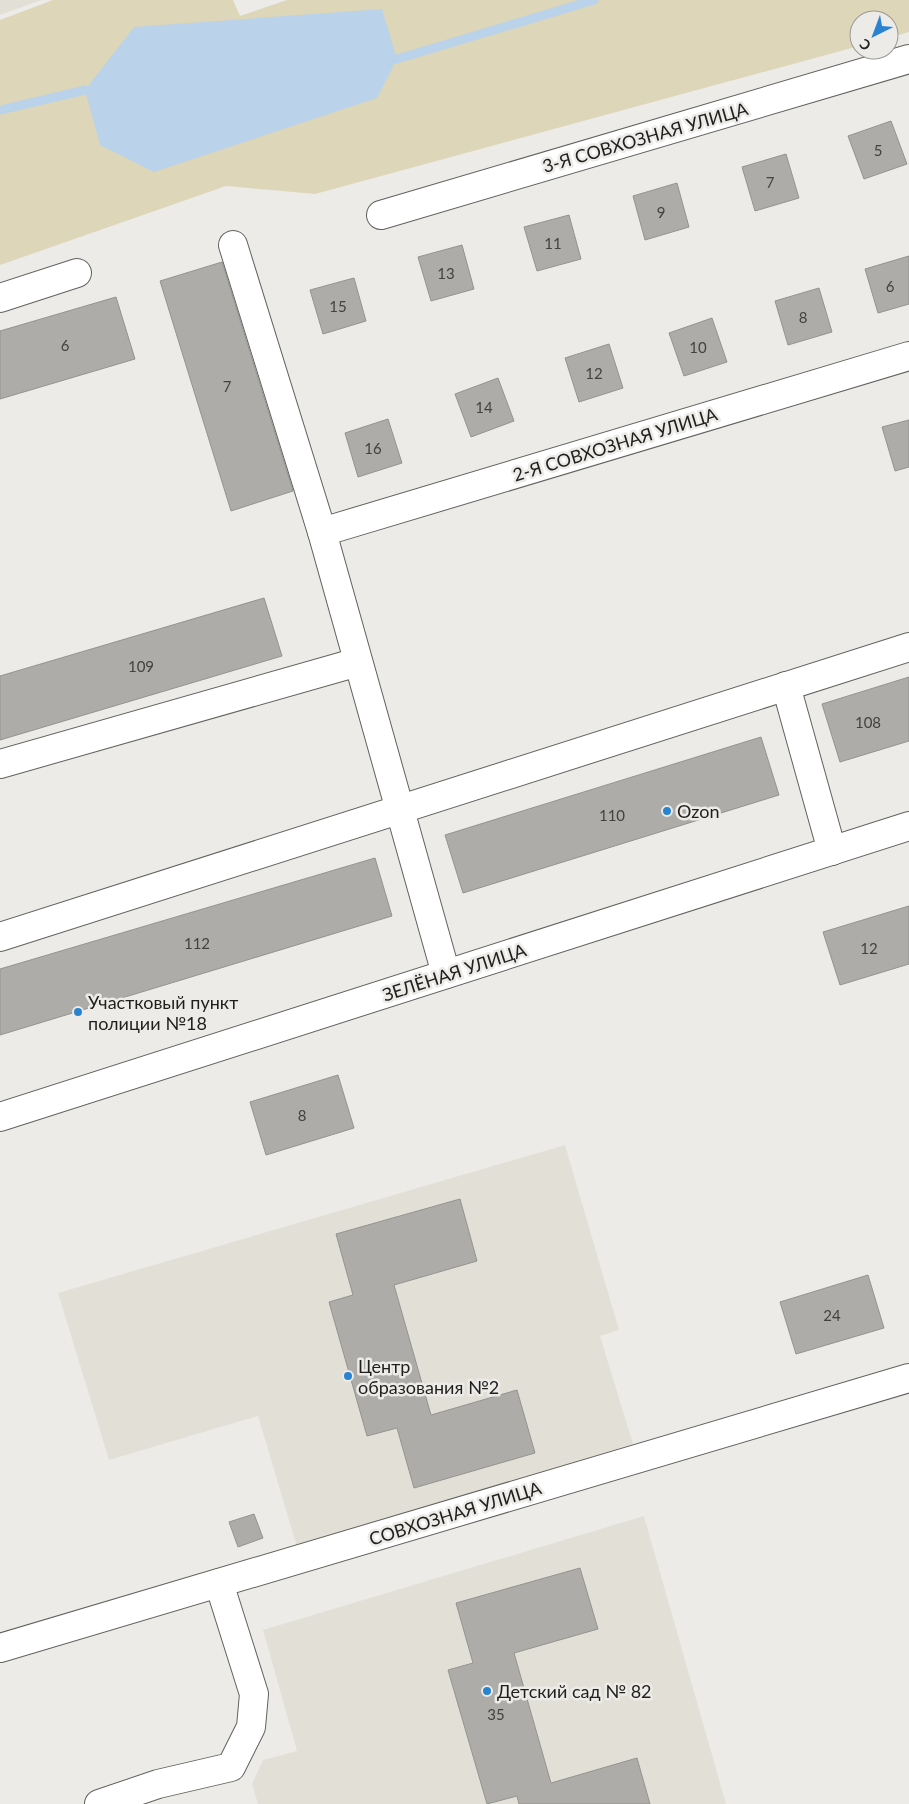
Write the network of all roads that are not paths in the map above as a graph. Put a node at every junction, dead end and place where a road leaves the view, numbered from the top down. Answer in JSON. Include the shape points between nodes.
{"nodes":[{"id":1,"x":909,"y":59,"type":"edge"},
{"id":2,"x":381,"y":215,"type":"dead end"},
{"id":3,"x":233,"y":245,"type":"dead end"},
{"id":4,"x":77,"y":273,"type":"dead end"},
{"id":5,"x":0,"y":298,"type":"edge"},
{"id":6,"x":909,"y":356,"type":"edge"},
{"id":7,"x":322,"y":532,"type":"junction"},
{"id":8,"x":909,"y":648,"type":"edge"},
{"id":9,"x":358,"y":662,"type":"junction"},
{"id":10,"x":786,"y":686,"type":"junction"},
{"id":11,"x":0,"y":764,"type":"edge"},
{"id":12,"x":399,"y":809,"type":"junction"},
{"id":13,"x":909,"y":826,"type":"edge"},
{"id":14,"x":832,"y":851,"type":"junction"},
{"id":15,"x":0,"y":938,"type":"edge"},
{"id":16,"x":446,"y":974,"type":"junction"},
{"id":17,"x":0,"y":1117,"type":"edge"},
{"id":18,"x":909,"y":1378,"type":"edge"},
{"id":19,"x":219,"y":1583,"type":"junction"},
{"id":20,"x":0,"y":1648,"type":"edge"},
{"id":21,"x":161,"y":1794,"type":"edge"},
{"id":22,"x":99,"y":1804,"type":"edge"}],
"edges":[{"from":1,"to":2,"type":"street","name":"3-Я СОВХОЗНАЯ УЛИЦА"},
{"from":3,"to":7,"type":"street"},
{"from":4,"to":5,"type":"street"},
{"from":6,"to":7,"type":"street","name":"2-Я СОВХОЗНАЯ УЛИЦА"},
{"from":7,"to":9,"type":"street"},
{"from":8,"to":10,"type":"street"},
{"from":9,"to":11,"type":"street"},
{"from":9,"to":12,"type":"street"},
{"from":10,"to":12,"type":"street"},
{"from":10,"to":14,"type":"street"},
{"from":12,"to":15,"type":"street"},
{"from":12,"to":16,"type":"street"},
{"from":13,"to":14,"type":"street","name":"ЗЕЛЁНАЯ УЛИЦА"},
{"from":14,"to":16,"type":"street","name":"ЗЕЛЁНАЯ УЛИЦА"},
{"from":16,"to":17,"type":"street","name":"ЗЕЛЁНАЯ УЛИЦА"},
{"from":18,"to":19,"type":"street","name":"СОВХОЗНАЯ УЛИЦА"},
{"from":19,"to":20,"type":"street","name":"СОВХОЗНАЯ УЛИЦА"},
{"from":19,"to":21,"type":"street","via":[[254,1694],[252,1726],[231,1767]]},
{"from":21,"to":22,"type":"street"}]}
